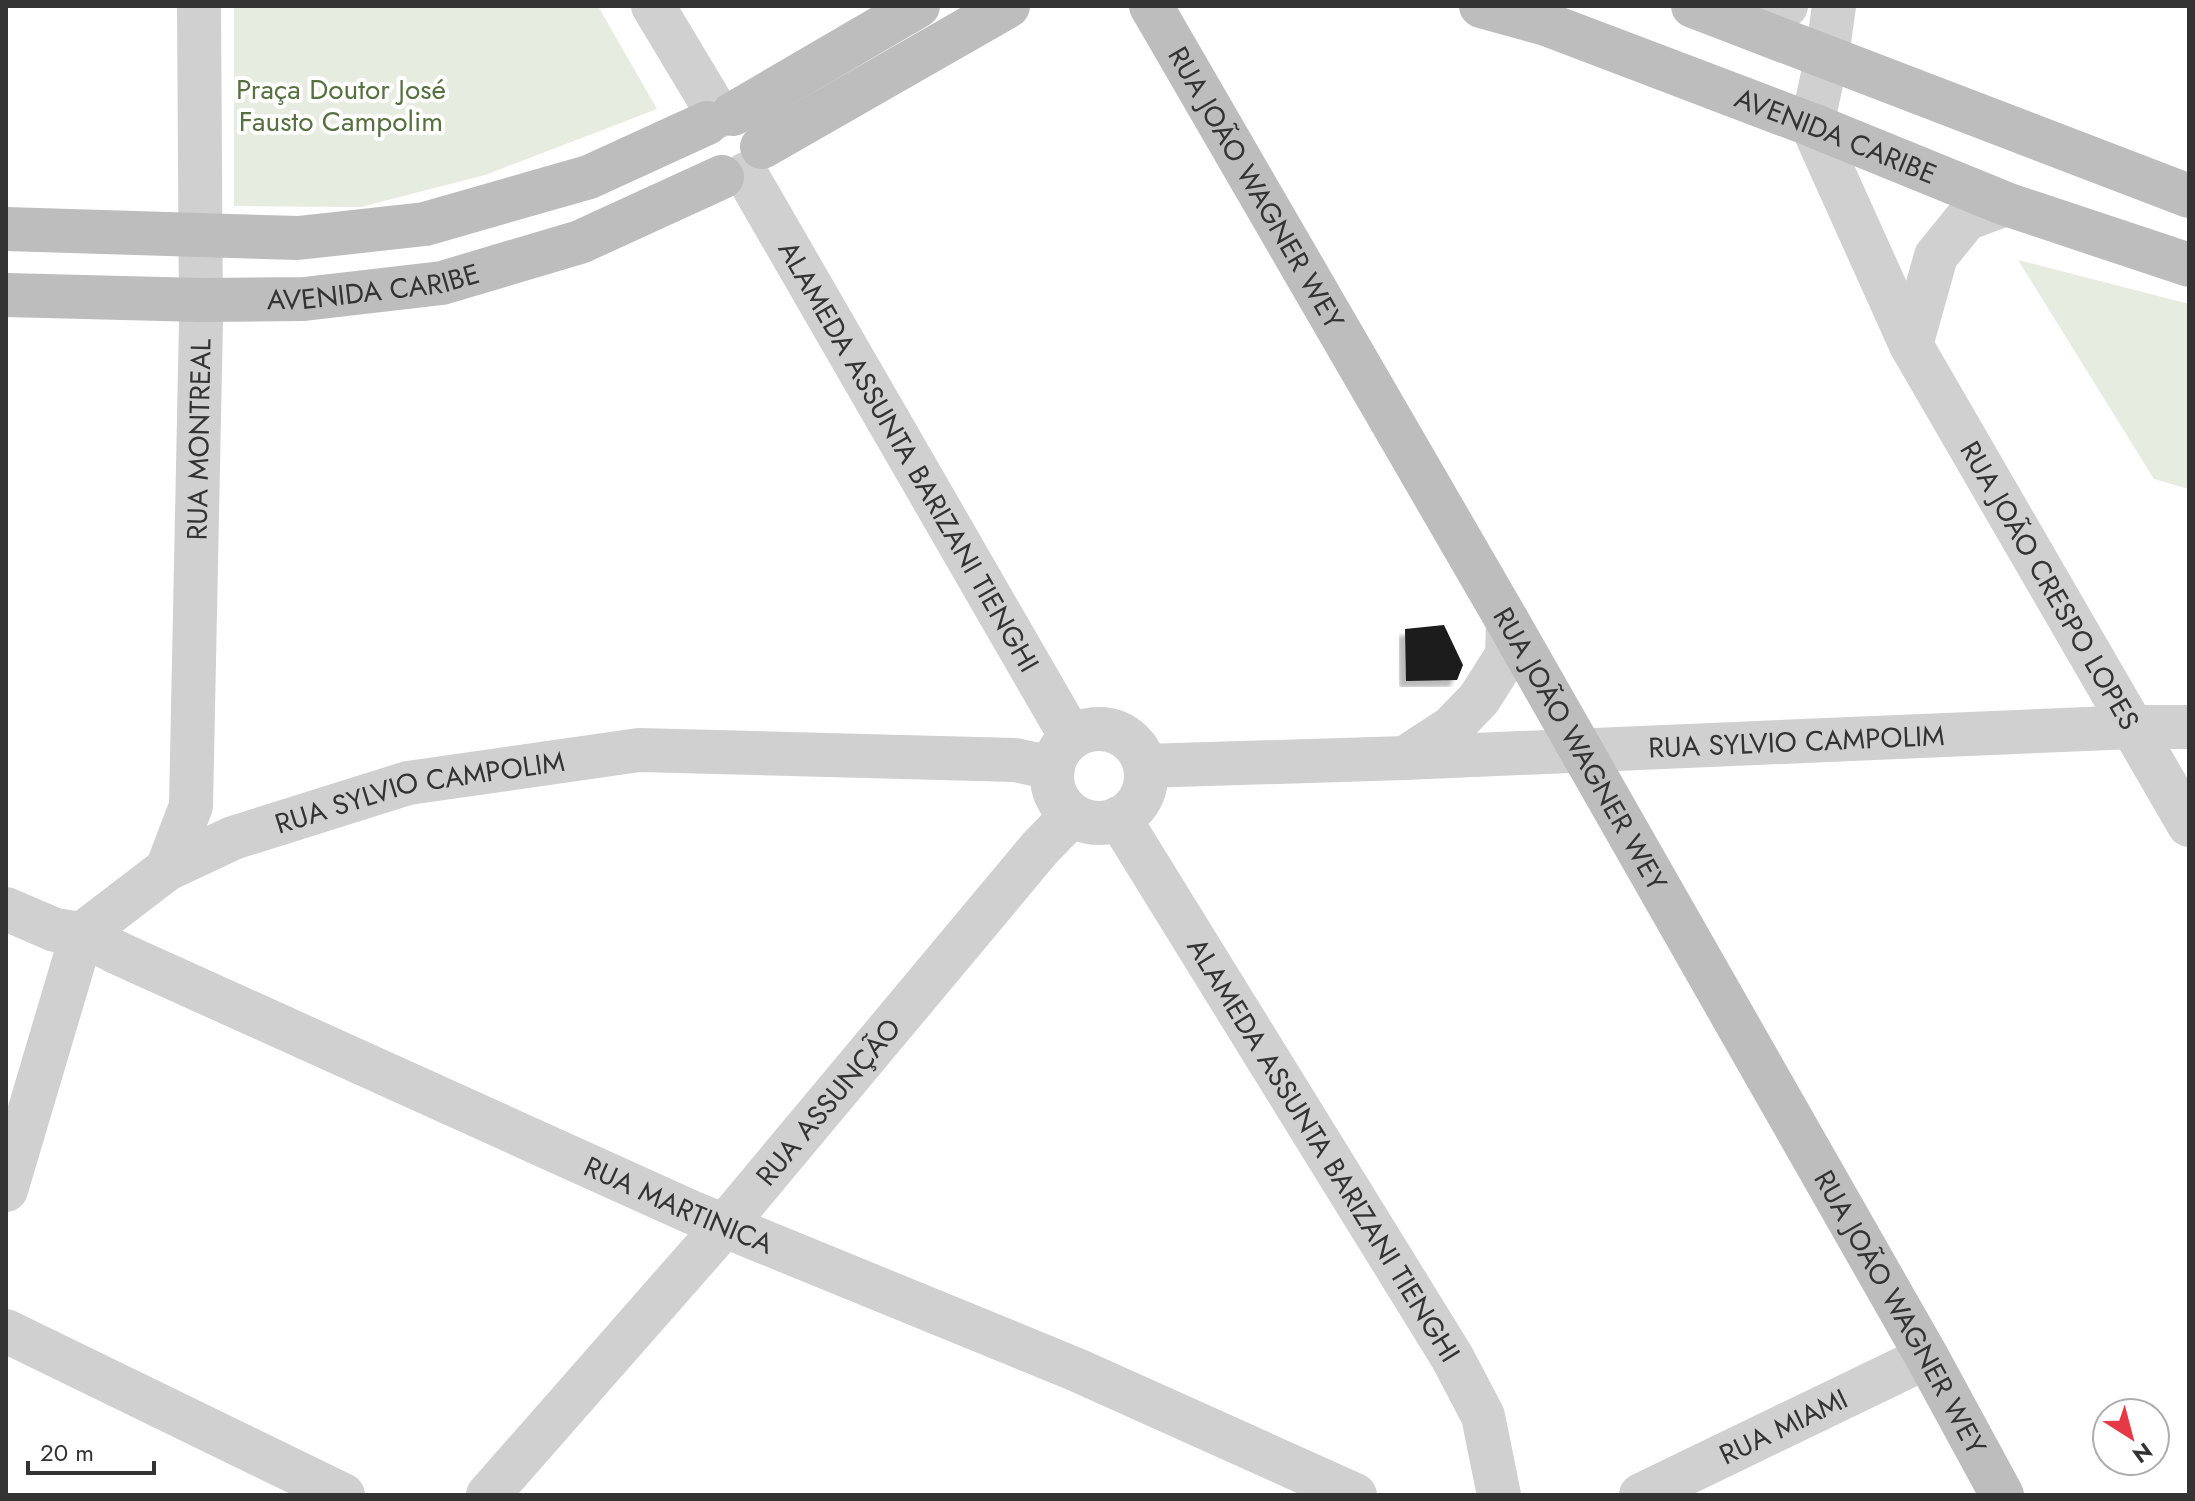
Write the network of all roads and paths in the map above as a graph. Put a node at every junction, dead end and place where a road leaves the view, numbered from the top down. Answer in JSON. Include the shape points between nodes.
{"nodes":[{"id":1,"x":199,"y":6,"type":"edge"},
{"id":2,"x":653,"y":6,"type":"edge"},
{"id":3,"x":918,"y":6,"type":"edge"},
{"id":4,"x":1008,"y":6,"type":"edge"},
{"id":5,"x":1151,"y":6,"type":"edge"},
{"id":6,"x":1481,"y":6,"type":"edge"},
{"id":7,"x":1693,"y":6,"type":"edge"},
{"id":8,"x":1834,"y":6,"type":"edge"},
{"id":9,"x":1768,"y":16,"type":"edge"},
{"id":10,"x":1827,"y":56,"type":"junction"},
{"id":11,"x":720,"y":118,"type":"junction"},
{"id":12,"x":1812,"y":125,"type":"junction"},
{"id":13,"x":743,"y":166,"type":"junction"},
{"id":14,"x":2189,"y":196,"type":"edge"},
{"id":15,"x":2006,"y":204,"type":"junction"},
{"id":16,"x":6,"y":229,"type":"edge"},
{"id":17,"x":201,"y":234,"type":"junction"},
{"id":18,"x":2189,"y":265,"type":"edge"},
{"id":19,"x":6,"y":295,"type":"edge"},
{"id":20,"x":201,"y":300,"type":"junction"},
{"id":21,"x":1911,"y":345,"type":"junction"},
{"id":22,"x":1508,"y":622,"type":"junction"},
{"id":23,"x":2133,"y":727,"type":"junction"},
{"id":24,"x":2189,"y":727,"type":"edge"},
{"id":25,"x":1581,"y":750,"type":"junction"},
{"id":26,"x":1062,"y":753,"type":"junction"},
{"id":27,"x":1405,"y":758,"type":"junction"},
{"id":28,"x":1145,"y":766,"type":"junction"},
{"id":29,"x":1072,"y":815,"type":"junction"},
{"id":30,"x":1119,"y":818,"type":"junction"},
{"id":31,"x":2189,"y":825,"type":"edge"},
{"id":32,"x":167,"y":869,"type":"junction"},
{"id":33,"x":6,"y":909,"type":"edge"},
{"id":34,"x":82,"y":934,"type":"junction"},
{"id":35,"x":6,"y":1190,"type":"edge"},
{"id":36,"x":726,"y":1224,"type":"junction"},
{"id":37,"x":6,"y":1331,"type":"edge"},
{"id":38,"x":1927,"y":1357,"type":"junction"},
{"id":39,"x":343,"y":1495,"type":"edge"},
{"id":40,"x":488,"y":1495,"type":"edge"},
{"id":41,"x":1355,"y":1495,"type":"edge"},
{"id":42,"x":1499,"y":1495,"type":"edge"},
{"id":43,"x":1641,"y":1495,"type":"edge"},
{"id":44,"x":2002,"y":1495,"type":"edge"}],
"edges":[{"from":1,"to":17,"type":"street","name":"RUA MONTREAL"},
{"from":2,"to":11,"type":"street"},
{"from":3,"to":11,"type":"street","name":"AVENIDA CARIBE"},
{"from":4,"to":13,"type":"street","name":"AVENIDA CARIBE"},
{"from":5,"to":22,"type":"street","name":"RUA JOÃO WAGNER WEY"},
{"from":6,"to":12,"type":"street","name":"AVENIDA CARIBE","via":[[1546,24]]},
{"from":7,"to":9,"type":"street"},
{"from":8,"to":10,"type":"street"},
{"from":9,"to":10,"type":"street"},
{"from":10,"to":12,"type":"street"},
{"from":10,"to":14,"type":"street"},
{"from":11,"to":13,"type":"street","via":[[740,115],[757,127],[761,137]]},
{"from":11,"to":13,"type":"street","via":[[699,138],[700,159],[706,168]]},
{"from":11,"to":17,"type":"street","name":"AVENIDA CARIBE","via":[[589,177],[425,224],[298,238]]},
{"from":12,"to":15,"type":"street","name":"AVENIDA CARIBE"},
{"from":12,"to":21,"type":"street","name":"RUA JOÃO CRESPO LOPES"},
{"from":13,"to":20,"type":"street","name":"AVENIDA CARIBE","via":[[580,242],[442,283],[304,299]]},
{"from":13,"to":26,"type":"street","name":"ALAMEDA ASSUNTA BARIZANI TIENGHI"},
{"from":15,"to":18,"type":"street","name":"AVENIDA CARIBE"},
{"from":15,"to":21,"type":"street","via":[[1966,219],[1936,256]]},
{"from":16,"to":17,"type":"street","name":"AVENIDA CARIBE"},
{"from":17,"to":20,"type":"street","name":"RUA MONTREAL"},
{"from":19,"to":20,"type":"street","name":"AVENIDA CARIBE"},
{"from":20,"to":32,"type":"street","name":"RUA MONTREAL","via":[[191,806]]},
{"from":21,"to":23,"type":"street","name":"RUA JOÃO CRESPO LOPES"},
{"from":22,"to":25,"type":"street","name":"RUA JOÃO WAGNER WEY"},
{"from":22,"to":27,"type":"street","via":[[1507,655],[1479,699],[1451,728]]},
{"from":23,"to":24,"type":"street","name":"RUA SYLVIO CAMPOLIM"},
{"from":23,"to":25,"type":"street","name":"RUA SYLVIO CAMPOLIM"},
{"from":23,"to":31,"type":"street","name":"RUA JOÃO CRESPO LOPES"},
{"from":25,"to":27,"type":"street","name":"RUA SYLVIO CAMPOLIM"},
{"from":25,"to":38,"type":"street","name":"RUA JOÃO WAGNER WEY"},
{"from":26,"to":28,"type":"street","via":[[1082,732],[1114,731],[1139,751]]},
{"from":26,"to":29,"type":"street","via":[[1051,777],[1061,805]]},
{"from":26,"to":32,"type":"street","name":"RUA SYLVIO CAMPOLIM","via":[[1015,760],[639,750],[408,783],[233,838]]},
{"from":27,"to":28,"type":"street","name":"RUA SYLVIO CAMPOLIM"},
{"from":28,"to":30,"type":"street","via":[[1141,796]]},
{"from":29,"to":30,"type":"street","via":[[1087,822]]},
{"from":29,"to":36,"type":"street","name":"RUA ASSUNÇÃO"},
{"from":30,"to":42,"type":"street","name":"ALAMEDA ASSUNTA BARIZANI TIENGHI","via":[[1452,1357],[1483,1416]]},
{"from":32,"to":34,"type":"street","name":"RUA SYLVIO CAMPOLIM"},
{"from":33,"to":34,"type":"street","name":"RUA MARTINICA","via":[[55,930]]},
{"from":34,"to":35,"type":"street"},
{"from":34,"to":36,"type":"street","name":"RUA MARTINICA"},
{"from":36,"to":40,"type":"street","name":"RUA ASSUNÇÃO"},
{"from":36,"to":41,"type":"street","name":"RUA MARTINICA","via":[[1077,1370]]},
{"from":37,"to":39,"type":"street"},
{"from":38,"to":43,"type":"street","name":"RUA MIAMI"},
{"from":38,"to":44,"type":"street","name":"RUA JOÃO WAGNER WEY"}]}
